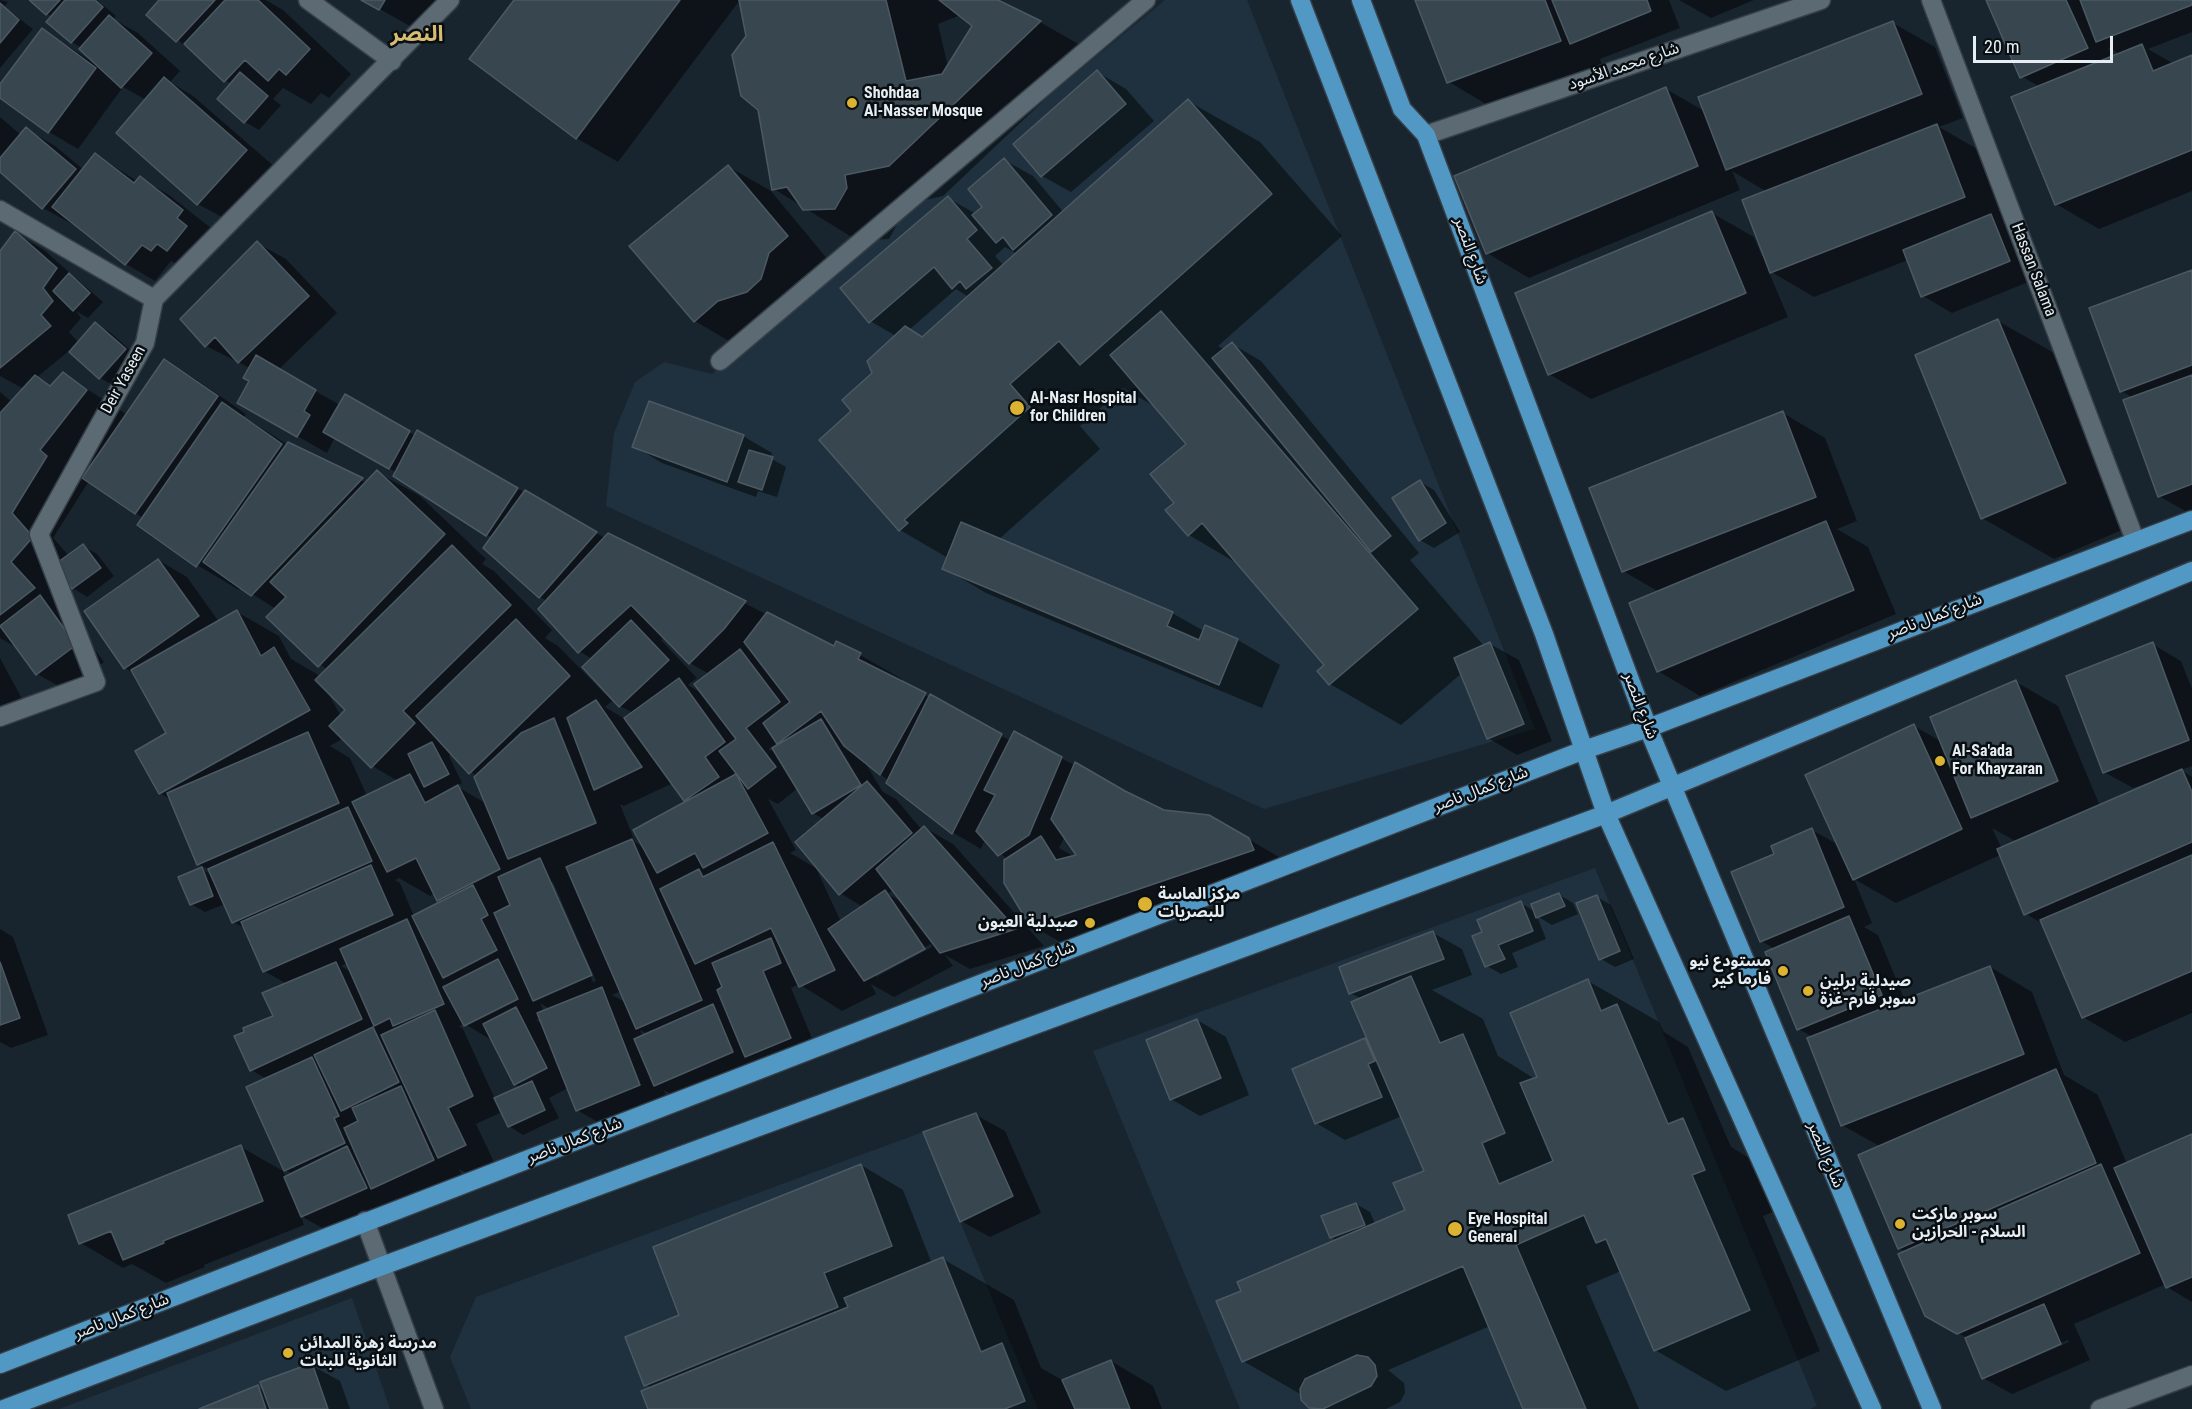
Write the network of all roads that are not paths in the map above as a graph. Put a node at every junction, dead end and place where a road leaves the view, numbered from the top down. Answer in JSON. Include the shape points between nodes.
{"nodes":[{"id":1,"x":308,"y":0,"type":"edge"},
{"id":2,"x":450,"y":0,"type":"edge"},
{"id":3,"x":1146,"y":0,"type":"edge"},
{"id":4,"x":1300,"y":0,"type":"edge"},
{"id":5,"x":1361,"y":0,"type":"edge"},
{"id":6,"x":1821,"y":0,"type":"edge"},
{"id":7,"x":1931,"y":0,"type":"edge"},
{"id":8,"x":392,"y":61,"type":"junction"},
{"id":9,"x":1426,"y":135,"type":"junction"},
{"id":10,"x":0,"y":210,"type":"edge"},
{"id":11,"x":154,"y":299,"type":"junction"},
{"id":12,"x":720,"y":360,"type":"dead end"},
{"id":13,"x":2192,"y":520,"type":"edge"},
{"id":14,"x":2135,"y":540,"type":"junction"},
{"id":15,"x":2192,"y":571,"type":"edge"},
{"id":16,"x":0,"y":717,"type":"edge"},
{"id":17,"x":1648,"y":728,"type":"junction"},
{"id":18,"x":1584,"y":750,"type":"junction"},
{"id":19,"x":1671,"y":786,"type":"junction"},
{"id":20,"x":1606,"y":814,"type":"junction"},
{"id":21,"x":365,"y":1221,"type":"junction"},
{"id":22,"x":382,"y":1266,"type":"junction"},
{"id":23,"x":0,"y":1364,"type":"edge"},
{"id":24,"x":2192,"y":1375,"type":"edge"},
{"id":25,"x":4,"y":1409,"type":"edge"},
{"id":26,"x":434,"y":1409,"type":"edge"},
{"id":27,"x":1872,"y":1409,"type":"edge"},
{"id":28,"x":1932,"y":1409,"type":"edge"},
{"id":29,"x":2100,"y":1409,"type":"edge"}],
"edges":[{"from":1,"to":8,"type":"street"},
{"from":2,"to":8,"type":"street"},
{"from":3,"to":12,"type":"street"},
{"from":4,"to":18,"type":"main road","via":[[1544,634]]},
{"from":5,"to":9,"type":"main road","name":"شارع النصر","via":[[1402,108]]},
{"from":6,"to":9,"type":"street","name":"شارع محمد الأسود"},
{"from":7,"to":14,"type":"street","name":"Hassan Salama"},
{"from":8,"to":11,"type":"street"},
{"from":9,"to":17,"type":"main road","name":"شارع النصر"},
{"from":10,"to":11,"type":"street"},
{"from":11,"to":16,"type":"street","name":"Deir Yaseen","via":[[145,343],[39,534],[96,682]]},
{"from":13,"to":14,"type":"main road","name":"شارع كمال ناصر"},
{"from":14,"to":17,"type":"main road","name":"شارع كمال ناصر"},
{"from":15,"to":19,"type":"main road"},
{"from":17,"to":18,"type":"main road","name":"شارع كمال ناصر"},
{"from":17,"to":19,"type":"main road","name":"شارع النصر"},
{"from":18,"to":20,"type":"main road"},
{"from":18,"to":21,"type":"main road","name":"شارع كمال ناصر"},
{"from":19,"to":20,"type":"main road"},
{"from":19,"to":28,"type":"main road","name":"شارع النصر"},
{"from":20,"to":22,"type":"main road"},
{"from":20,"to":27,"type":"main road"},
{"from":21,"to":22,"type":"street"},
{"from":21,"to":23,"type":"main road","name":"شارع كمال ناصر"},
{"from":22,"to":25,"type":"main road"},
{"from":22,"to":26,"type":"street"},
{"from":24,"to":29,"type":"street"}]}
